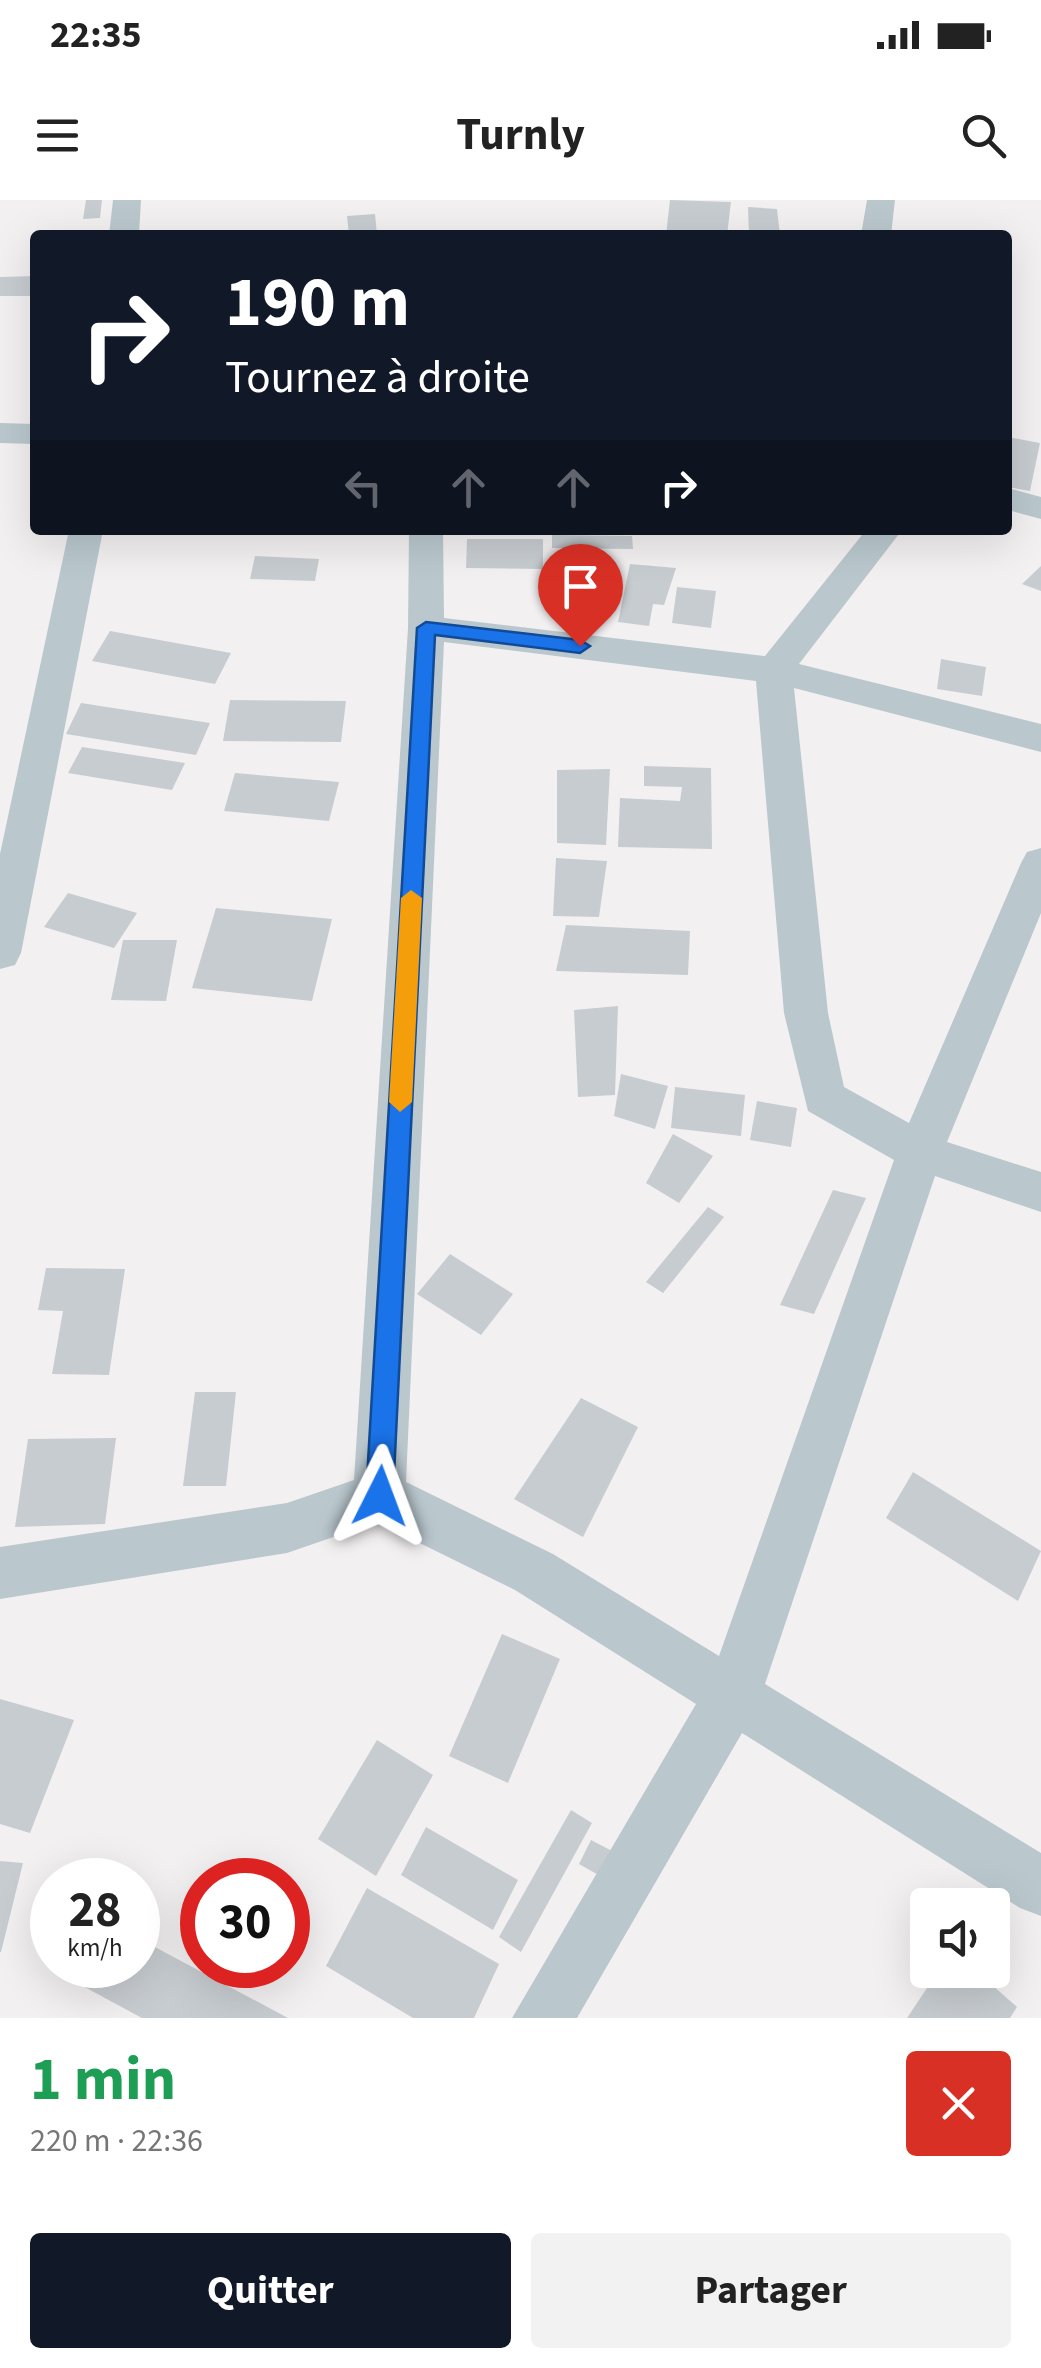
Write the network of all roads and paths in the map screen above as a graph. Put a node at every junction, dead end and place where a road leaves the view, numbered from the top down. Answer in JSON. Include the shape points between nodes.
{"nodes":[{"id":1,"x":127,"y":200,"type":"edge"},
{"id":2,"x":882,"y":200,"type":"edge"},
{"id":3,"x":124,"y":230,"type":"edge"},
{"id":4,"x":877,"y":230,"type":"edge"},
{"id":5,"x":0,"y":434,"type":"edge"},
{"id":6,"x":30,"y":434,"type":"edge"},
{"id":7,"x":1012,"y":499,"type":"edge"},
{"id":8,"x":1041,"y":508,"type":"edge"},
{"id":9,"x":85,"y":535,"type":"edge"},
{"id":10,"x":426,"y":535,"type":"edge"},
{"id":11,"x":881,"y":535,"type":"edge"},
{"id":12,"x":426,"y":628,"type":"junction"},
{"id":13,"x":774,"y":670,"type":"junction"},
{"id":14,"x":1041,"y":738,"type":"edge"},
{"id":15,"x":1041,"y":863,"type":"edge"},
{"id":16,"x":0,"y":954,"type":"edge"},
{"id":17,"x":920,"y":1152,"type":"junction"},
{"id":18,"x":1041,"y":1192,"type":"edge"},
{"id":19,"x":380,"y":1496,"type":"junction"},
{"id":20,"x":0,"y":1572,"type":"edge"},
{"id":21,"x":734,"y":1693,"type":"junction"},
{"id":22,"x":1041,"y":1886,"type":"edge"},
{"id":23,"x":543,"y":2018,"type":"edge"}],
"edges":[{"from":1,"to":3,"type":"street"},
{"from":2,"to":4,"type":"street"},
{"from":5,"to":6,"type":"street"},
{"from":7,"to":8,"type":"street"},
{"from":9,"to":16,"type":"street"},
{"from":10,"to":12,"type":"street"},
{"from":11,"to":13,"type":"street"},
{"from":12,"to":13,"type":"street"},
{"from":12,"to":19,"type":"street"},
{"from":13,"to":14,"type":"street"},
{"from":13,"to":17,"type":"street","via":[[806,1013],[824,1098]]},
{"from":15,"to":17,"type":"street"},
{"from":17,"to":18,"type":"street"},
{"from":17,"to":21,"type":"street"},
{"from":19,"to":20,"type":"street","via":[[287,1528]]},
{"from":19,"to":21,"type":"street","via":[[534,1572]]},
{"from":21,"to":22,"type":"street"},
{"from":21,"to":23,"type":"street"}]}
